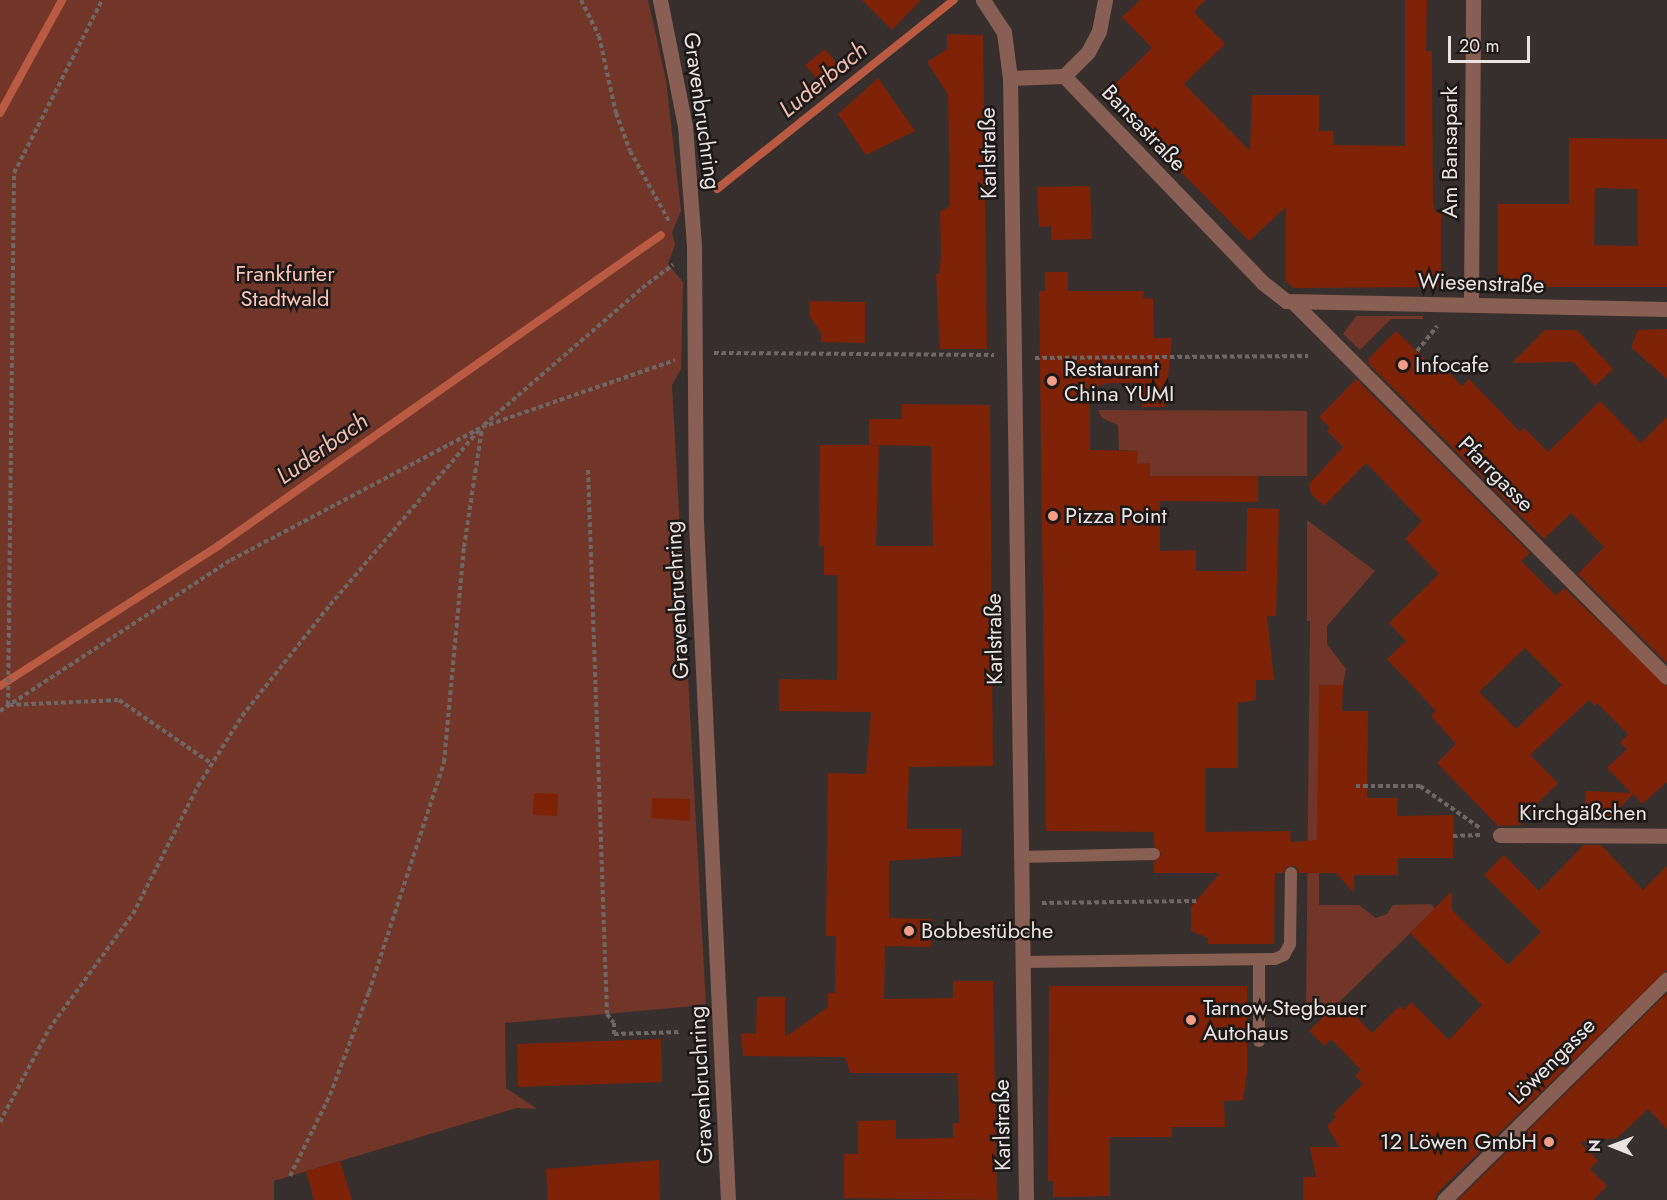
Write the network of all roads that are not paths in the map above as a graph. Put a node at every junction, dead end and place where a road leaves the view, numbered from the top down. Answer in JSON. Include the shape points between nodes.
{"nodes":[{"id":1,"x":660,"y":0,"type":"edge"},
{"id":2,"x":983,"y":0,"type":"edge"},
{"id":3,"x":1105,"y":0,"type":"edge"},
{"id":4,"x":1473,"y":0,"type":"edge"},
{"id":5,"x":1064,"y":76,"type":"junction"},
{"id":6,"x":1010,"y":78,"type":"junction"},
{"id":7,"x":1294,"y":303,"type":"junction"},
{"id":8,"x":1471,"y":304,"type":"junction"},
{"id":9,"x":1667,"y":309,"type":"edge"},
{"id":10,"x":1667,"y":677,"type":"edge"},
{"id":11,"x":1500,"y":835,"type":"dead end"},
{"id":12,"x":1667,"y":836,"type":"edge"},
{"id":13,"x":1154,"y":854,"type":"dead end"},
{"id":14,"x":1020,"y":857,"type":"junction"},
{"id":15,"x":1291,"y":873,"type":"dead end"},
{"id":16,"x":1259,"y":961,"type":"junction"},
{"id":17,"x":1022,"y":962,"type":"junction"},
{"id":18,"x":1667,"y":979,"type":"edge"},
{"id":19,"x":1259,"y":1041,"type":"dead end"},
{"id":20,"x":728,"y":1200,"type":"edge"},
{"id":21,"x":1026,"y":1200,"type":"edge"},
{"id":22,"x":1444,"y":1200,"type":"edge"}],
"edges":[{"from":1,"to":20,"type":"street","name":"Gravenbruchring","via":[[685,126],[695,353],[696,522]]},
{"from":2,"to":6,"type":"street","via":[[1004,32]]},
{"from":3,"to":5,"type":"street","via":[[1099,31],[1088,52]]},
{"from":4,"to":8,"type":"street","name":"Am Bansapark"},
{"from":5,"to":6,"type":"street"},
{"from":5,"to":7,"type":"street","name":"Bansastraße","via":[[1262,282],[1280,298]]},
{"from":6,"to":14,"type":"street","name":"Karlstraße"},
{"from":7,"to":8,"type":"street","name":"Wiesenstraße"},
{"from":7,"to":10,"type":"street","name":"Pfarrgasse"},
{"from":8,"to":9,"type":"street","name":"Wiesenstraße"},
{"from":11,"to":12,"type":"street","name":"Kirchgäßchen"},
{"from":13,"to":14,"type":"lane"},
{"from":14,"to":17,"type":"street","name":"Karlstraße"},
{"from":15,"to":16,"type":"lane","via":[[1290,944],[1284,955]]},
{"from":16,"to":17,"type":"lane"},
{"from":16,"to":19,"type":"lane"},
{"from":17,"to":21,"type":"street","name":"Karlstraße"},
{"from":18,"to":22,"type":"street","name":"Löwengasse"}]}
